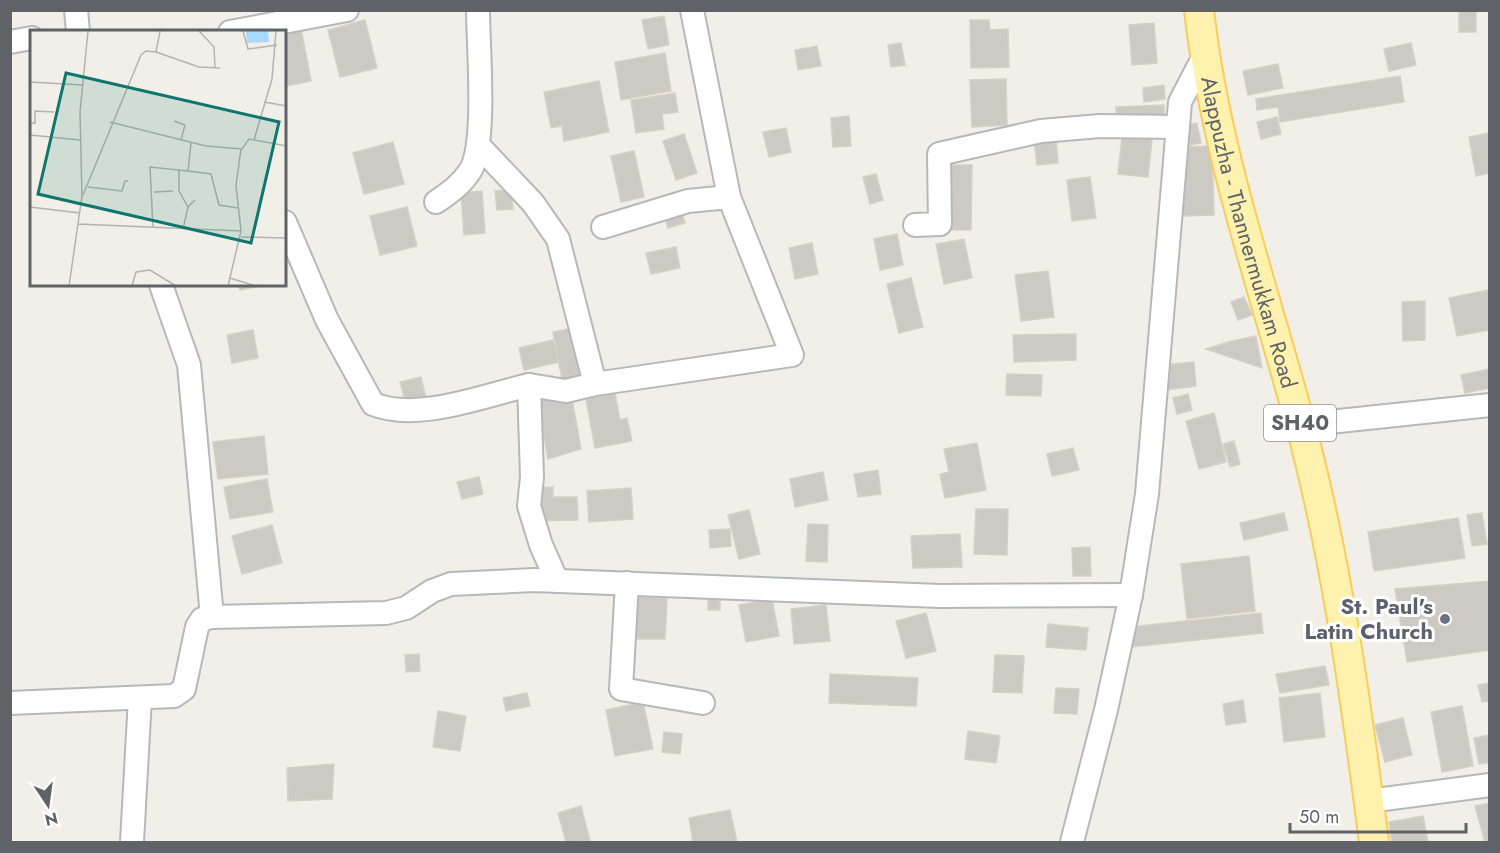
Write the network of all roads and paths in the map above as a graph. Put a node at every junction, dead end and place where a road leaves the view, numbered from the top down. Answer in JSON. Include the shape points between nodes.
{"nodes":[{"id":1,"x":347,"y":10,"type":"edge"},
{"id":2,"x":478,"y":10,"type":"edge"},
{"id":3,"x":692,"y":10,"type":"edge"},
{"id":4,"x":1198,"y":10,"type":"edge"},
{"id":5,"x":241,"y":30,"type":"edge"},
{"id":6,"x":30,"y":38,"type":"edge"},
{"id":7,"x":10,"y":42,"type":"edge"},
{"id":8,"x":1204,"y":56,"type":"junction"},
{"id":9,"x":1178,"y":127,"type":"junction"},
{"id":10,"x":479,"y":146,"type":"junction"},
{"id":11,"x":729,"y":197,"type":"junction"},
{"id":12,"x":436,"y":202,"type":"dead end"},
{"id":13,"x":286,"y":224,"type":"edge"},
{"id":14,"x":915,"y":225,"type":"dead end"},
{"id":15,"x":603,"y":227,"type":"dead end"},
{"id":16,"x":161,"y":286,"type":"edge"},
{"id":17,"x":595,"y":384,"type":"junction"},
{"id":18,"x":528,"y":385,"type":"junction"},
{"id":19,"x":1490,"y":405,"type":"edge"},
{"id":20,"x":1300,"y":425,"type":"junction"},
{"id":21,"x":557,"y":581,"type":"junction"},
{"id":22,"x":627,"y":584,"type":"junction"},
{"id":23,"x":1131,"y":595,"type":"junction"},
{"id":24,"x":212,"y":616,"type":"junction"},
{"id":25,"x":140,"y":698,"type":"junction"},
{"id":26,"x":10,"y":703,"type":"edge"},
{"id":27,"x":704,"y":703,"type":"dead end"},
{"id":28,"x":1490,"y":785,"type":"edge"},
{"id":29,"x":1369,"y":801,"type":"junction"},
{"id":30,"x":132,"y":843,"type":"edge"},
{"id":31,"x":1072,"y":843,"type":"edge"},
{"id":32,"x":1374,"y":843,"type":"edge"}],
"edges":[{"from":1,"to":5,"type":"street"},
{"from":2,"to":10,"type":"street"},
{"from":3,"to":11,"type":"street"},
{"from":4,"to":8,"type":"main road","name":"Alappuzha - Thannermukkam Road","number":"SH40"},
{"from":6,"to":7,"type":"street"},
{"from":8,"to":9,"type":"street","via":[[1180,102]]},
{"from":8,"to":20,"type":"main road","name":"Alappuzha - Thannermukkam Road","number":"SH40","via":[[1244,231]]},
{"from":9,"to":14,"type":"street","via":[[1100,126],[1041,131],[939,154],[940,224]]},
{"from":9,"to":23,"type":"street","via":[[1147,494]]},
{"from":10,"to":12,"type":"street","via":[[471,170],[457,187]]},
{"from":10,"to":17,"type":"street","via":[[533,203],[558,239]]},
{"from":11,"to":15,"type":"street","via":[[688,201]]},
{"from":11,"to":17,"type":"street","via":[[792,356]]},
{"from":13,"to":18,"type":"street","via":[[327,320],[373,404],[389,411],[440,407]]},
{"from":16,"to":24,"type":"street","via":[[189,365]]},
{"from":17,"to":18,"type":"street","via":[[566,391]]},
{"from":18,"to":21,"type":"street","via":[[532,477],[529,506],[540,545]]},
{"from":19,"to":20,"type":"street"},
{"from":20,"to":29,"type":"main road","name":"Alappuzha - Thannermukkam Road","number":"SH40","via":[[1342,614]]},
{"from":21,"to":22,"type":"street"},
{"from":21,"to":24,"type":"street","via":[[451,584],[406,608],[365,615]]},
{"from":22,"to":23,"type":"street","via":[[940,596]]},
{"from":22,"to":27,"type":"street","via":[[621,689]]},
{"from":23,"to":31,"type":"street"},
{"from":24,"to":25,"type":"street","via":[[202,619],[197,627],[184,689],[174,696]]},
{"from":25,"to":26,"type":"street"},
{"from":25,"to":30,"type":"street"},
{"from":28,"to":29,"type":"street"},
{"from":29,"to":32,"type":"main road","name":"Alappuzha - Thannermukkam Road","number":"SH40"}]}
